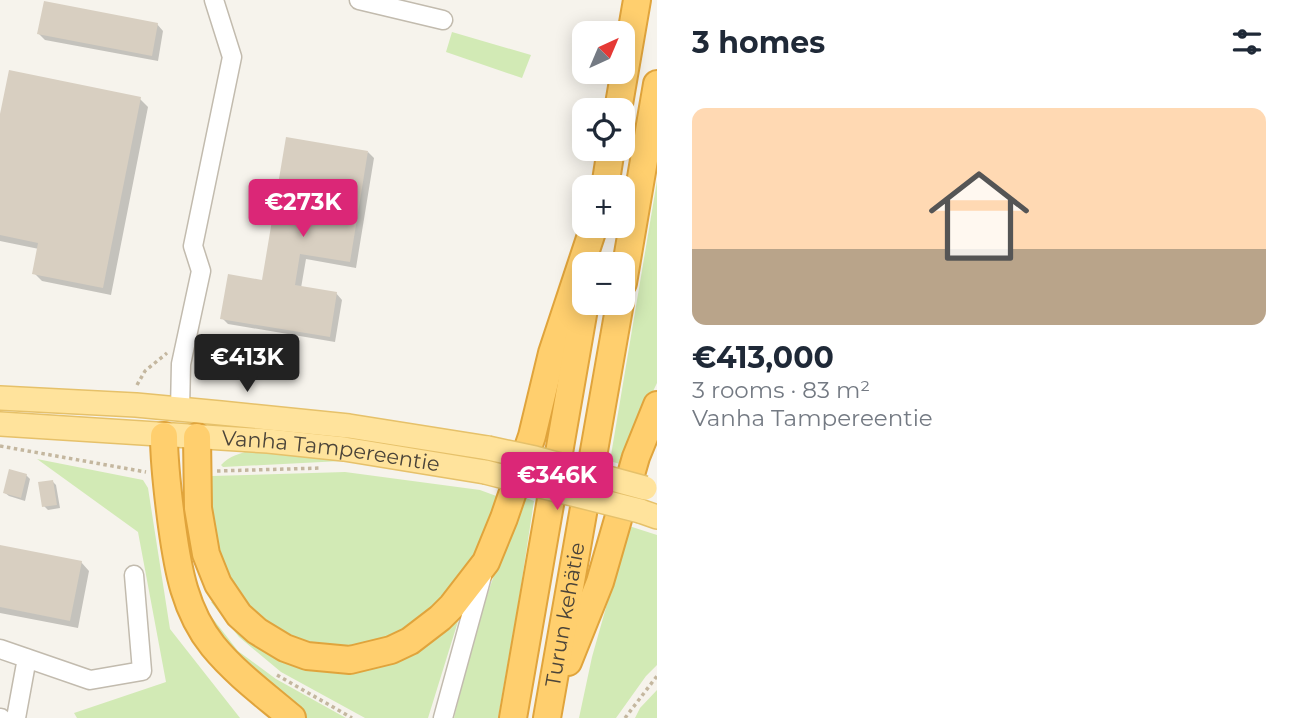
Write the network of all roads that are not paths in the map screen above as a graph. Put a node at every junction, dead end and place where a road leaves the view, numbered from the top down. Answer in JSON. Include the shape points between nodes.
{"nodes":[{"id":1,"x":214,"y":0,"type":"edge"},
{"id":2,"x":359,"y":0,"type":"edge"},
{"id":3,"x":637,"y":0,"type":"edge"},
{"id":4,"x":443,"y":20,"type":"dead end"},
{"id":5,"x":657,"y":84,"type":"edge"},
{"id":6,"x":620,"y":98,"type":"edge"},
{"id":7,"x":592,"y":238,"type":"edge"},
{"id":8,"x":628,"y":252,"type":"edge"},
{"id":9,"x":583,"y":315,"type":"edge"},
{"id":10,"x":618,"y":315,"type":"edge"},
{"id":11,"x":0,"y":398,"type":"edge"},
{"id":12,"x":657,"y":405,"type":"edge"},
{"id":13,"x":180,"y":410,"type":"junction"},
{"id":14,"x":0,"y":424,"type":"edge"},
{"id":15,"x":164,"y":436,"type":"junction"},
{"id":16,"x":197,"y":438,"type":"junction"},
{"id":17,"x":650,"y":502,"type":"edge"},
{"id":18,"x":485,"y":562,"type":"junction"},
{"id":19,"x":134,"y":575,"type":"dead end"},
{"id":20,"x":0,"y":649,"type":"edge"},
{"id":21,"x":27,"y":658,"type":"junction"},
{"id":22,"x":547,"y":717,"type":"edge"},
{"id":23,"x":16,"y":718,"type":"edge"},
{"id":24,"x":292,"y":718,"type":"edge"},
{"id":25,"x":443,"y":718,"type":"edge"},
{"id":26,"x":513,"y":718,"type":"edge"}],
"edges":[{"from":1,"to":13,"type":"lane","via":[[232,57],[193,246],[201,271],[181,363]]},
{"from":2,"to":4,"type":"lane"},
{"from":3,"to":6,"type":"highway"},
{"from":5,"to":8,"type":"highway"},
{"from":7,"to":18,"type":"highway","via":[[552,352],[504,518]]},
{"from":9,"to":26,"type":"highway","name":"Turun kehätie"},
{"from":10,"to":22,"type":"highway","name":"Turun kehätie"},
{"from":11,"to":13,"type":"main road","name":"Vanha Tampereentie"},
{"from":12,"to":22,"type":"highway","via":[[636,457],[600,582]]},
{"from":13,"to":15,"type":"main road"},
{"from":13,"to":16,"type":"main road"},
{"from":13,"to":17,"type":"main road","name":"Vanha Tampereentie","bridge":true,"via":[[349,426],[488,448],[547,461]]},
{"from":14,"to":15,"type":"main road","name":"Vanha Tampereentie"},
{"from":15,"to":16,"type":"main road","name":"Vanha Tampereentie"},
{"from":15,"to":24,"type":"highway","via":[[164,472],[177,565],[196,621],[230,665]]},
{"from":16,"to":17,"type":"main road","name":"Vanha Tampereentie","bridge":true,"via":[[344,449]]},
{"from":16,"to":18,"type":"highway","via":[[198,508],[211,569],[239,615],[285,648],[307,656],[350,660],[391,650],[440,618]]},
{"from":18,"to":25,"type":"lane"},
{"from":19,"to":21,"type":"lane","via":[[142,671],[90,680]]},
{"from":20,"to":21,"type":"lane"},
{"from":21,"to":23,"type":"lane"}]}
